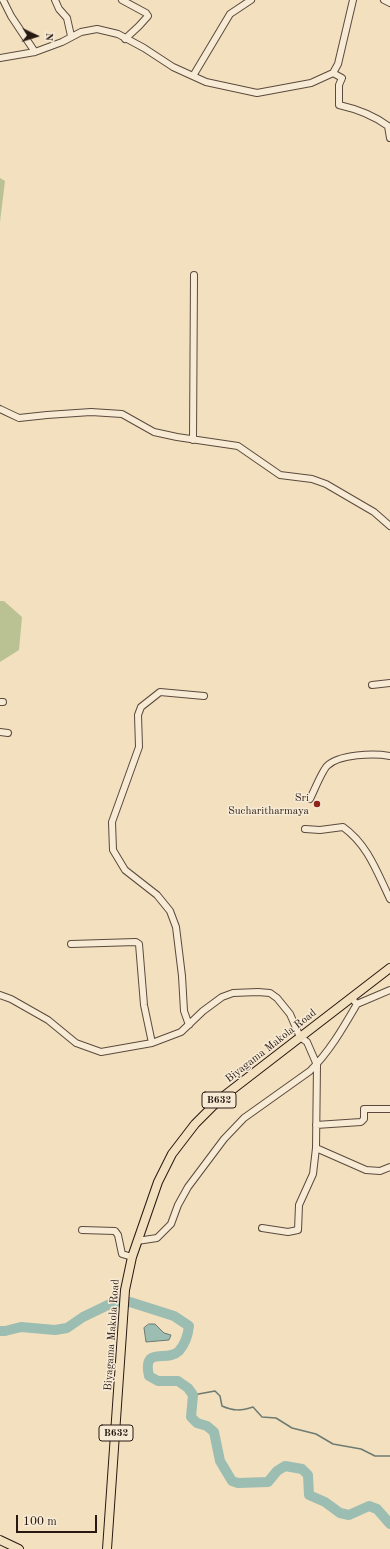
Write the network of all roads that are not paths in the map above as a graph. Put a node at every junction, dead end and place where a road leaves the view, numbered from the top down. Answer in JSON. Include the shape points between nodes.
{"nodes":[{"id":1,"x":2,"y":0,"type":"edge"},
{"id":2,"x":55,"y":0,"type":"edge"},
{"id":3,"x":122,"y":0,"type":"edge"},
{"id":4,"x":251,"y":0,"type":"edge"},
{"id":5,"x":353,"y":0,"type":"edge"},
{"id":6,"x":384,"y":0,"type":"edge"},
{"id":7,"x":390,"y":3,"type":"edge"},
{"id":8,"x":71,"y":36,"type":"junction"},
{"id":9,"x":125,"y":39,"type":"junction"},
{"id":10,"x":35,"y":52,"type":"junction"},
{"id":11,"x":0,"y":58,"type":"edge"},
{"id":12,"x":333,"y":73,"type":"junction"},
{"id":13,"x":193,"y":76,"type":"junction"},
{"id":14,"x":390,"y":138,"type":"edge"},
{"id":15,"x":194,"y":275,"type":"dead end"},
{"id":16,"x":0,"y":409,"type":"edge"},
{"id":17,"x":193,"y":440,"type":"junction"},
{"id":18,"x":390,"y":526,"type":"edge"},
{"id":19,"x":390,"y":683,"type":"edge"},
{"id":20,"x":372,"y":685,"type":"dead end"},
{"id":21,"x":204,"y":696,"type":"dead end"},
{"id":22,"x":0,"y":732,"type":"edge"},
{"id":23,"x":8,"y":733,"type":"dead end"},
{"id":24,"x":390,"y":756,"type":"edge"},
{"id":25,"x":310,"y":799,"type":"dead end"},
{"id":26,"x":305,"y":830,"type":"dead end"},
{"id":27,"x":390,"y":899,"type":"edge"},
{"id":28,"x":71,"y":944,"type":"dead end"},
{"id":29,"x":390,"y":968,"type":"edge"},
{"id":30,"x":390,"y":990,"type":"edge"},
{"id":31,"x":0,"y":995,"type":"edge"},
{"id":32,"x":352,"y":997,"type":"junction"},
{"id":33,"x":357,"y":1004,"type":"junction"},
{"id":34,"x":189,"y":1025,"type":"junction"},
{"id":35,"x":300,"y":1037,"type":"junction"},
{"id":36,"x":152,"y":1043,"type":"junction"},
{"id":37,"x":317,"y":1065,"type":"junction"},
{"id":38,"x":390,"y":1109,"type":"edge"},
{"id":39,"x":316,"y":1125,"type":"junction"},
{"id":40,"x":316,"y":1148,"type":"junction"},
{"id":41,"x":390,"y":1167,"type":"edge"},
{"id":42,"x":262,"y":1228,"type":"dead end"},
{"id":43,"x":82,"y":1230,"type":"dead end"},
{"id":44,"x":137,"y":1241,"type":"junction"},
{"id":45,"x":132,"y":1257,"type":"junction"},
{"id":46,"x":0,"y":1540,"type":"edge"},
{"id":47,"x":19,"y":1549,"type":"edge"},
{"id":48,"x":108,"y":1549,"type":"edge"}],
"edges":[{"from":1,"to":10,"type":"street"},
{"from":2,"to":8,"type":"street","via":[[67,18]]},
{"from":3,"to":9,"type":"street","via":[[148,16]]},
{"from":4,"to":13,"type":"street","via":[[230,14]]},
{"from":5,"to":12,"type":"street","via":[[338,64]]},
{"from":6,"to":7,"type":"street"},
{"from":8,"to":9,"type":"street","via":[[97,29],[118,34]]},
{"from":8,"to":10,"type":"street"},
{"from":9,"to":13,"type":"street"},
{"from":10,"to":11,"type":"street"},
{"from":12,"to":13,"type":"street","via":[[311,84],[257,92],[206,82]]},
{"from":12,"to":14,"type":"street","via":[[342,78],[339,85],[339,105],[362,111],[380,120],[388,126]]},
{"from":15,"to":17,"type":"street"},
{"from":16,"to":17,"type":"street","via":[[19,418],[90,412],[122,414],[154,432]]},
{"from":17,"to":18,"type":"street","via":[[238,446],[280,475],[312,479],[326,484],[374,512]]},
{"from":19,"to":20,"type":"street"},
{"from":21,"to":34,"type":"street","via":[[160,692],[141,707],[138,715],[139,748],[112,822],[113,850],[124,870],[157,895],[170,911],[176,927],[184,1011]]},
{"from":22,"to":23,"type":"street"},
{"from":24,"to":25,"type":"street","via":[[381,754],[341,757],[327,766]]},
{"from":26,"to":27,"type":"street","via":[[343,827],[352,834],[373,862]]},
{"from":28,"to":36,"type":"street","via":[[139,944],[144,1005]]},
{"from":29,"to":32,"type":"main road","name":"Biyagama Makola Road","number":"B632"},
{"from":30,"to":33,"type":"street"},
{"from":31,"to":36,"type":"street","via":[[48,1020],[76,1043],[101,1052]]},
{"from":32,"to":33,"type":"street"},
{"from":32,"to":35,"type":"main road","name":"Biyagama Makola Road","number":"B632"},
{"from":33,"to":37,"type":"street","via":[[332,1046]]},
{"from":34,"to":35,"type":"street","via":[[203,1011],[232,993],[270,993],[290,1014]]},
{"from":34,"to":36,"type":"street","via":[[181,1032]]},
{"from":35,"to":37,"type":"street","via":[[307,1042]]},
{"from":35,"to":44,"type":"main road","name":"Biyagama Makola Road","number":"B632","via":[[220,1099],[195,1124],[172,1154],[158,1182]]},
{"from":37,"to":39,"type":"street"},
{"from":37,"to":44,"type":"street","via":[[244,1118],[220,1144],[188,1187],[171,1224],[157,1238]]},
{"from":38,"to":39,"type":"street","via":[[364,1109],[364,1119],[361,1122]]},
{"from":39,"to":40,"type":"street"},
{"from":40,"to":41,"type":"street","via":[[366,1170],[380,1171]]},
{"from":40,"to":42,"type":"street","via":[[312,1174],[299,1205],[298,1230],[288,1232]]},
{"from":43,"to":45,"type":"street","via":[[115,1231],[122,1254]]},
{"from":44,"to":45,"type":"main road","name":"Biyagama Makola Road","number":"B632"},
{"from":45,"to":48,"type":"main road","name":"Biyagama Makola Road","number":"B632","via":[[125,1290]]},
{"from":46,"to":47,"type":"main road"}]}
